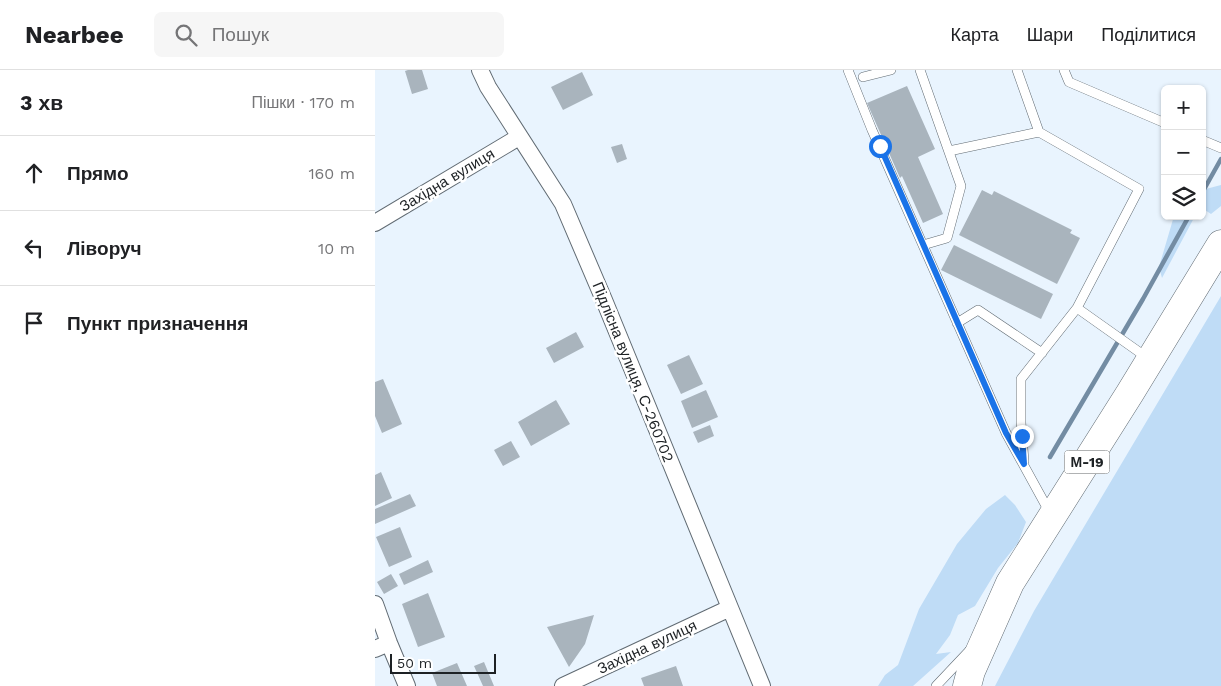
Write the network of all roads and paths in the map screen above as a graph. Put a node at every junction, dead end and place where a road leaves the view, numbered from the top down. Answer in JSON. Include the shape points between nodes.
{"nodes":[{"id":1,"x":480,"y":70,"type":"edge"},
{"id":2,"x":848,"y":70,"type":"edge"},
{"id":3,"x":891,"y":70,"type":"edge"},
{"id":4,"x":920,"y":70,"type":"edge"},
{"id":5,"x":1017,"y":70,"type":"edge"},
{"id":6,"x":1064,"y":70,"type":"edge"},
{"id":7,"x":863,"y":77,"type":"dead end"},
{"id":8,"x":1161,"y":121,"type":"edge"},
{"id":9,"x":1039,"y":132,"type":"junction"},
{"id":10,"x":519,"y":137,"type":"junction"},
{"id":11,"x":1206,"y":142,"type":"edge"},
{"id":12,"x":1218,"y":147,"type":"edge"},
{"id":13,"x":949,"y":151,"type":"junction"},
{"id":14,"x":375,"y":223,"type":"edge"},
{"id":15,"x":1221,"y":244,"type":"edge"},
{"id":16,"x":923,"y":245,"type":"junction"},
{"id":17,"x":1077,"y":308,"type":"junction"},
{"id":18,"x":957,"y":322,"type":"junction"},
{"id":19,"x":1042,"y":353,"type":"junction"},
{"id":20,"x":1144,"y":355,"type":"junction"},
{"id":21,"x":1024,"y":464,"type":"junction"},
{"id":22,"x":1053,"y":518,"type":"junction"},
{"id":23,"x":375,"y":604,"type":"edge"},
{"id":24,"x":730,"y":608,"type":"junction"},
{"id":25,"x":987,"y":635,"type":"junction"},
{"id":26,"x":382,"y":646,"type":"edge"},
{"id":27,"x":407,"y":686,"type":"edge"},
{"id":28,"x":563,"y":686,"type":"edge"},
{"id":29,"x":762,"y":686,"type":"edge"},
{"id":30,"x":936,"y":686,"type":"edge"},
{"id":31,"x":967,"y":686,"type":"edge"}],
"edges":[{"from":1,"to":10,"type":"street","name":"Підлісна вулиця, С-260702"},
{"from":2,"to":16,"type":"lane"},
{"from":3,"to":7,"type":"lane"},
{"from":4,"to":13,"type":"lane"},
{"from":5,"to":9,"type":"lane"},
{"from":6,"to":8,"type":"lane","via":[[1069,82]]},
{"from":9,"to":13,"type":"lane"},
{"from":9,"to":17,"type":"lane","via":[[1139,189]]},
{"from":10,"to":14,"type":"street","name":"Західна вулиця"},
{"from":10,"to":24,"type":"street","name":"Підлісна вулиця, С-260702","via":[[563,204]]},
{"from":11,"to":12,"type":"lane"},
{"from":13,"to":16,"type":"lane","via":[[961,186],[947,238]]},
{"from":15,"to":20,"type":"highway","number":"М-19"},
{"from":16,"to":18,"type":"lane"},
{"from":17,"to":19,"type":"lane"},
{"from":17,"to":20,"type":"lane"},
{"from":18,"to":19,"type":"lane","via":[[978,310]]},
{"from":18,"to":21,"type":"lane","via":[[1006,433]]},
{"from":19,"to":21,"type":"lane","via":[[1021,379]]},
{"from":20,"to":22,"type":"highway","number":"М-19"},
{"from":21,"to":22,"type":"lane"},
{"from":22,"to":25,"type":"highway","number":"М-19","via":[[1010,583]]},
{"from":23,"to":26,"type":"street"},
{"from":24,"to":28,"type":"street","name":"Західна вулиця"},
{"from":24,"to":29,"type":"street","name":"Підлісна вулиця, С-260702"},
{"from":25,"to":30,"type":"lane"},
{"from":25,"to":31,"type":"highway","number":"М-19"},
{"from":26,"to":27,"type":"street"}]}
